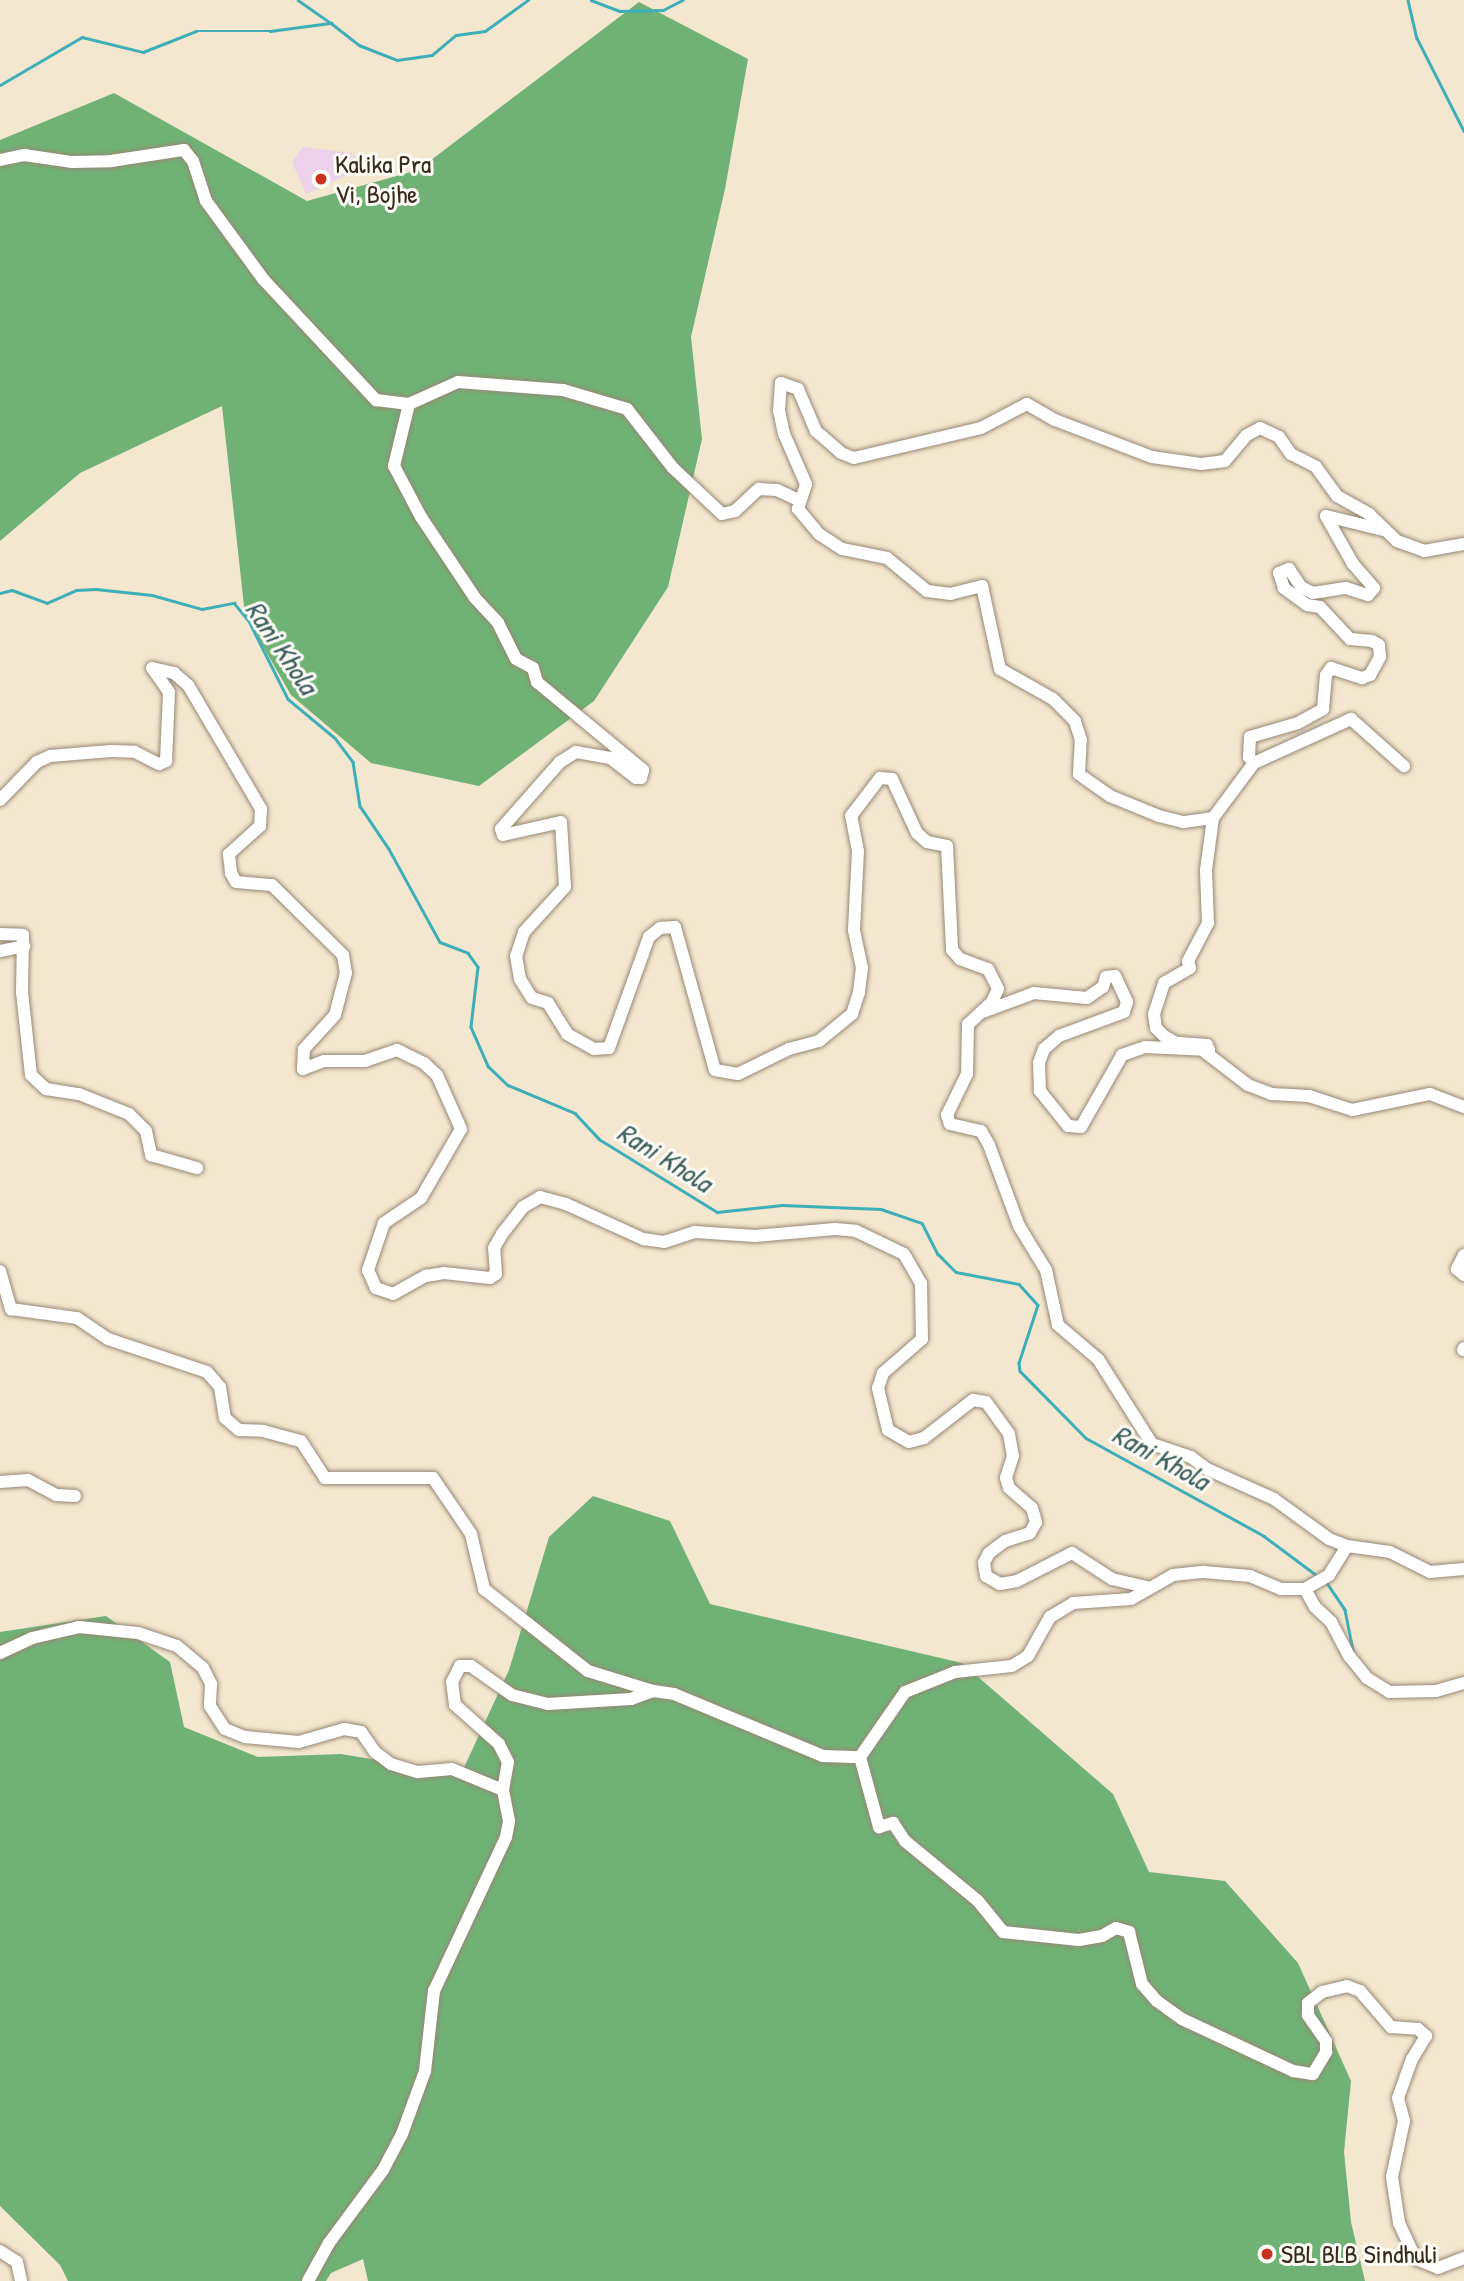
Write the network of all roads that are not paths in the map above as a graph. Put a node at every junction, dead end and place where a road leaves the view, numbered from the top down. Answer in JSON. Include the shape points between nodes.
{"nodes":[{"id":1,"x":0,"y":160,"type":"edge"},
{"id":2,"x":409,"y":404,"type":"junction"},
{"id":3,"x":798,"y":500,"type":"junction"},
{"id":4,"x":1386,"y":530,"type":"junction"},
{"id":5,"x":1464,"y":544,"type":"edge"},
{"id":6,"x":1254,"y":763,"type":"junction"},
{"id":7,"x":1405,"y":766,"type":"dead end"},
{"id":8,"x":0,"y":800,"type":"edge"},
{"id":9,"x":1213,"y":818,"type":"junction"},
{"id":10,"x":0,"y":934,"type":"edge"},
{"id":11,"x":25,"y":946,"type":"junction"},
{"id":12,"x":0,"y":951,"type":"edge"},
{"id":13,"x":983,"y":1012,"type":"junction"},
{"id":14,"x":1205,"y":1052,"type":"junction"},
{"id":15,"x":1464,"y":1107,"type":"edge"},
{"id":16,"x":198,"y":1168,"type":"dead end"},
{"id":17,"x":1464,"y":1255,"type":"edge"},
{"id":18,"x":0,"y":1271,"type":"edge"},
{"id":19,"x":1464,"y":1275,"type":"edge"},
{"id":20,"x":0,"y":1482,"type":"edge"},
{"id":21,"x":75,"y":1496,"type":"dead end"},
{"id":22,"x":1347,"y":1546,"type":"junction"},
{"id":23,"x":1464,"y":1569,"type":"edge"},
{"id":24,"x":1312,"y":1586,"type":"junction"},
{"id":25,"x":1148,"y":1587,"type":"junction"},
{"id":26,"x":0,"y":1653,"type":"edge"},
{"id":27,"x":1464,"y":1683,"type":"edge"},
{"id":28,"x":653,"y":1691,"type":"junction"},
{"id":29,"x":860,"y":1757,"type":"junction"},
{"id":30,"x":503,"y":1790,"type":"junction"},
{"id":31,"x":0,"y":2251,"type":"edge"},
{"id":32,"x":1464,"y":2258,"type":"edge"},
{"id":33,"x":21,"y":2281,"type":"edge"},
{"id":34,"x":308,"y":2281,"type":"edge"}],
"edges":[{"from":1,"to":2,"type":"street","via":[[24,155],[72,162],[111,161],[184,150],[193,161],[206,201],[285,306],[324,340],[331,355],[376,400]]},
{"from":2,"to":3,"type":"street","via":[[458,382],[563,390],[627,409],[673,468],[722,514],[735,511],[759,489],[777,490]]},
{"from":2,"to":13,"type":"street","via":[[394,466],[421,517],[498,623],[516,659],[533,668],[537,682],[643,770],[641,778],[636,778],[610,758],[576,752],[560,762],[501,829],[503,835],[561,822],[565,887],[524,932],[516,956],[520,979],[533,998],[548,1003],[567,1034],[594,1049],[609,1048],[649,937],[660,928],[675,928],[716,1070],[738,1074],[789,1049],[819,1041],[852,1014],[859,992],[862,968],[854,930],[858,851],[851,817],[880,778],[891,779],[917,833],[927,842],[947,846],[952,950],[988,969],[998,989]]},
{"from":3,"to":4,"type":"street","via":[[806,484],[784,434],[779,411],[781,383],[798,389],[816,431],[854,458],[981,428],[1027,404],[1055,420],[1152,457],[1201,464],[1225,461],[1247,435],[1267,430],[1291,454],[1316,467],[1337,496]]},
{"from":3,"to":9,"type":"street","via":[[798,509],[829,541],[852,553],[887,558],[927,591],[951,594],[982,586],[1000,669],[1053,699],[1075,721],[1081,740],[1078,764],[1084,779],[1121,801],[1167,818],[1184,822]]},
{"from":4,"to":5,"type":"street","via":[[1397,541],[1424,551]]},
{"from":4,"to":6,"type":"street","via":[[1326,516],[1353,564],[1374,588],[1368,595],[1346,588],[1313,593],[1301,587],[1289,569],[1279,573],[1284,588],[1307,605],[1320,607],[1350,639],[1379,646],[1380,657],[1370,675],[1362,678],[1331,668],[1326,675],[1323,709],[1298,723],[1251,737],[1249,757]]},
{"from":6,"to":7,"type":"street","via":[[1351,719]]},
{"from":6,"to":9,"type":"street"},
{"from":8,"to":25,"type":"street","via":[[37,762],[50,756],[135,752],[159,764],[166,761],[169,692],[152,668],[174,673],[188,685],[261,808],[260,825],[229,854],[236,882],[272,885],[343,955],[346,973],[335,1015],[304,1049],[303,1069],[324,1061],[365,1061],[397,1051],[424,1063],[437,1075],[461,1129],[421,1198],[384,1223],[368,1270],[376,1288],[393,1294],[426,1276],[444,1273],[490,1279],[496,1274],[494,1248],[502,1234],[523,1207],[540,1197],[566,1203],[643,1239],[664,1242],[704,1231],[755,1237],[835,1228],[856,1231],[904,1254],[921,1283],[922,1339],[883,1373],[878,1388],[888,1430],[909,1441],[924,1438],[972,1400],[986,1402],[1009,1434],[1013,1456],[1007,1467],[1009,1488],[1032,1508],[1035,1522],[1030,1534],[1005,1541],[989,1553],[984,1563],[986,1576],[1000,1584],[1017,1581],[1072,1553],[1112,1578]]},
{"from":9,"to":14,"type":"street","via":[[1206,870],[1208,923],[1188,961],[1191,968],[1164,983],[1154,1014],[1164,1036],[1207,1045]]},
{"from":10,"to":11,"type":"street","via":[[23,935]]},
{"from":11,"to":12,"type":"street"},
{"from":11,"to":16,"type":"street","via":[[22,992],[31,1075],[46,1089],[79,1094],[129,1114],[146,1131],[151,1154]]},
{"from":13,"to":14,"type":"street","via":[[1034,993],[1087,998],[1103,987],[1107,977],[1115,976],[1127,1002],[1124,1012],[1059,1036],[1044,1049],[1040,1063],[1040,1091],[1075,1129],[1088,1119],[1122,1055],[1145,1047]]},
{"from":13,"to":22,"type":"street","via":[[968,1024],[967,1074],[947,1115],[950,1125],[981,1131],[989,1145],[1019,1226],[1046,1270],[1058,1325],[1098,1359],[1152,1444],[1191,1457],[1274,1499],[1329,1539]]},
{"from":14,"to":15,"type":"street","via":[[1248,1085],[1271,1094],[1309,1096],[1352,1110],[1430,1094]]},
{"from":17,"to":19,"type":"street","via":[[1457,1269]]},
{"from":18,"to":28,"type":"street","via":[[11,1309],[77,1318],[108,1339],[195,1364],[217,1381],[225,1418],[239,1430],[300,1441],[326,1478],[433,1478],[471,1534],[484,1589],[587,1671]]},
{"from":20,"to":21,"type":"street","via":[[28,1480],[56,1495]]},
{"from":22,"to":23,"type":"street","via":[[1390,1552],[1430,1572]]},
{"from":22,"to":24,"type":"street","via":[[1329,1575]]},
{"from":24,"to":25,"type":"street","via":[[1281,1589],[1251,1576],[1204,1572],[1173,1574]]},
{"from":24,"to":27,"type":"street","via":[[1315,1607],[1331,1622],[1367,1678],[1389,1692],[1436,1691]]},
{"from":25,"to":29,"type":"street","via":[[1131,1599],[1073,1603],[1060,1609],[1028,1656],[1012,1666],[955,1672],[905,1692]]},
{"from":26,"to":30,"type":"street","via":[[32,1638],[79,1627],[131,1631],[177,1646],[203,1668],[211,1684],[210,1706],[225,1729],[245,1737],[299,1742],[344,1728],[360,1732],[374,1752],[391,1764],[418,1772],[452,1769]]},
{"from":28,"to":29,"type":"street","via":[[674,1694],[823,1756]]},
{"from":28,"to":30,"type":"street","via":[[631,1699],[548,1704],[512,1695],[471,1666],[460,1665],[452,1682],[455,1705],[466,1719],[483,1727],[506,1755]]},
{"from":29,"to":32,"type":"street","via":[[880,1827],[893,1823],[905,1841],[978,1901],[1003,1932],[1079,1940],[1116,1928],[1129,1932],[1142,1984],[1157,2001],[1182,2019],[1293,2071],[1313,2074],[1326,2052],[1326,2041],[1308,2015],[1308,2003],[1322,1992],[1347,1986],[1360,1991],[1391,2027],[1418,2029],[1426,2036],[1398,2098],[1404,2121],[1392,2177],[1399,2223],[1416,2259],[1438,2268]]},
{"from":30,"to":34,"type":"street","via":[[509,1821],[506,1837],[434,1992],[425,2071],[402,2134]]},
{"from":31,"to":33,"type":"street","via":[[18,2262]]}]}
